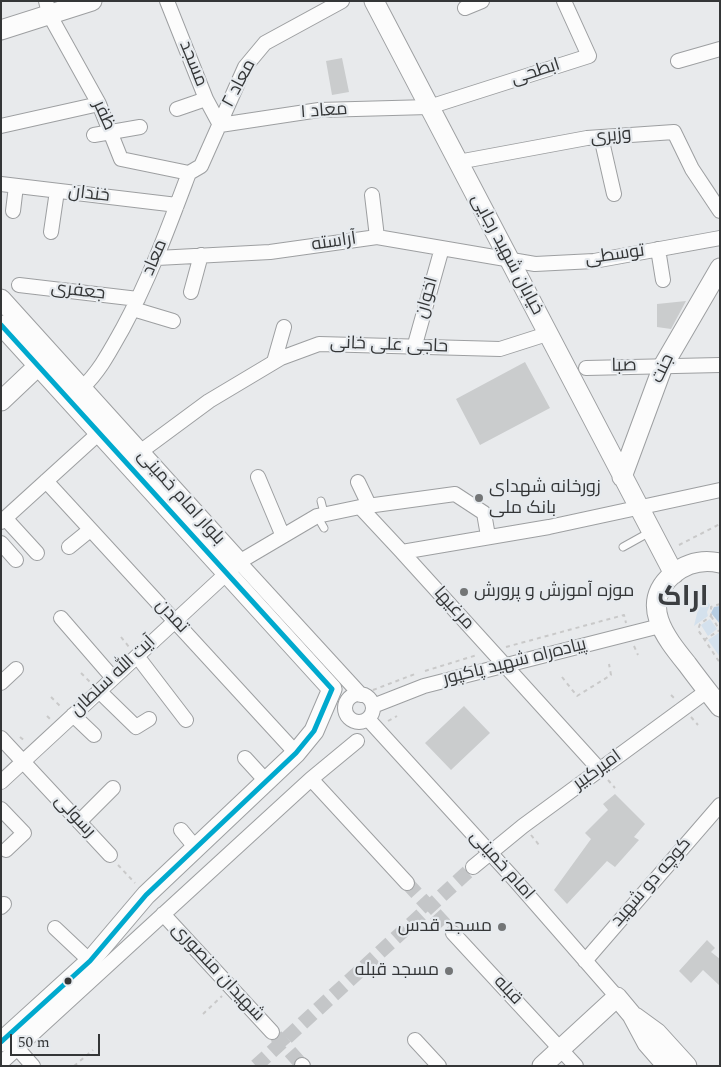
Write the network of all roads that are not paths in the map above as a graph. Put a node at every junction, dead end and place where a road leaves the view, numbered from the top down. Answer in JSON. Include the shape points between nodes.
{"nodes":[{"id":1,"x":92,"y":1,"type":"edge"},
{"id":2,"x":168,"y":1,"type":"edge"},
{"id":3,"x":342,"y":1,"type":"edge"},
{"id":4,"x":374,"y":1,"type":"edge"},
{"id":5,"x":482,"y":1,"type":"edge"},
{"id":6,"x":569,"y":3,"type":"edge"},
{"id":7,"x":47,"y":8,"type":"edge"},
{"id":8,"x":465,"y":8,"type":"dead end"},
{"id":9,"x":1,"y":30,"type":"edge"},
{"id":10,"x":720,"y":49,"type":"edge"},
{"id":11,"x":678,"y":61,"type":"dead end"},
{"id":12,"x":206,"y":99,"type":"junction"},
{"id":13,"x":99,"y":104,"type":"junction"},
{"id":14,"x":429,"y":107,"type":"junction"},
{"id":15,"x":177,"y":109,"type":"dead end"},
{"id":16,"x":220,"y":125,"type":"junction"},
{"id":17,"x":1,"y":126,"type":"edge"},
{"id":18,"x":140,"y":127,"type":"dead end"},
{"id":19,"x":110,"y":132,"type":"junction"},
{"id":20,"x":94,"y":135,"type":"dead end"},
{"id":21,"x":601,"y":137,"type":"junction"},
{"id":22,"x":458,"y":162,"type":"junction"},
{"id":23,"x":189,"y":173,"type":"junction"},
{"id":24,"x":1,"y":184,"type":"edge"},
{"id":25,"x":16,"y":186,"type":"junction"},
{"id":26,"x":56,"y":191,"type":"junction"},
{"id":27,"x":614,"y":194,"type":"dead end"},
{"id":28,"x":372,"y":195,"type":"dead end"},
{"id":29,"x":177,"y":205,"type":"junction"},
{"id":30,"x":13,"y":211,"type":"dead end"},
{"id":31,"x":720,"y":211,"type":"edge"},
{"id":32,"x":51,"y":232,"type":"dead end"},
{"id":33,"x":376,"y":237,"type":"junction"},
{"id":34,"x":720,"y":238,"type":"edge"},
{"id":35,"x":442,"y":248,"type":"junction"},
{"id":36,"x":658,"y":249,"type":"junction"},
{"id":37,"x":200,"y":255,"type":"junction"},
{"id":38,"x":157,"y":258,"type":"junction"},
{"id":39,"x":509,"y":260,"type":"junction"},
{"id":40,"x":720,"y":268,"type":"edge"},
{"id":41,"x":663,"y":280,"type":"dead end"},
{"id":42,"x":19,"y":285,"type":"dead end"},
{"id":43,"x":191,"y":292,"type":"dead end"},
{"id":44,"x":1,"y":299,"type":"edge"},
{"id":45,"x":135,"y":304,"type":"junction"},
{"id":46,"x":173,"y":322,"type":"dead end"},
{"id":47,"x":1,"y":325,"type":"edge"},
{"id":48,"x":284,"y":327,"type":"dead end"},
{"id":49,"x":547,"y":334,"type":"junction"},
{"id":50,"x":414,"y":348,"type":"junction"},
{"id":51,"x":274,"y":362,"type":"junction"},
{"id":52,"x":720,"y":365,"type":"edge"},
{"id":53,"x":38,"y":366,"type":"junction"},
{"id":54,"x":663,"y":366,"type":"junction"},
{"id":55,"x":586,"y":368,"type":"dead end"},
{"id":56,"x":82,"y":388,"type":"junction"},
{"id":57,"x":1,"y":401,"type":"edge"},
{"id":58,"x":99,"y":433,"type":"junction"},
{"id":59,"x":140,"y":452,"type":"junction"},
{"id":60,"x":258,"y":477,"type":"dead end"},
{"id":61,"x":622,"y":477,"type":"junction"},
{"id":62,"x":46,"y":481,"type":"junction"},
{"id":63,"x":358,"y":482,"type":"dead end"},
{"id":64,"x":720,"y":490,"type":"edge"},
{"id":65,"x":365,"y":506,"type":"junction"},
{"id":66,"x":638,"y":509,"type":"junction"},
{"id":67,"x":321,"y":510,"type":"junction"},
{"id":68,"x":3,"y":520,"type":"edge"},
{"id":69,"x":324,"y":528,"type":"dead end"},
{"id":70,"x":90,"y":530,"type":"junction"},
{"id":71,"x":651,"y":532,"type":"junction"},
{"id":72,"x":282,"y":534,"type":"junction"},
{"id":73,"x":488,"y":536,"type":"junction"},
{"id":74,"x":1,"y":543,"type":"edge"},
{"id":75,"x":69,"y":547,"type":"dead end"},
{"id":76,"x":623,"y":547,"type":"dead end"},
{"id":77,"x":402,"y":552,"type":"junction"},
{"id":78,"x":38,"y":553,"type":"dead end"},
{"id":79,"x":16,"y":560,"type":"dead end"},
{"id":80,"x":720,"y":563,"type":"edge"},
{"id":81,"x":232,"y":568,"type":"junction"},
{"id":82,"x":674,"y":574,"type":"junction"},
{"id":83,"x":61,"y":618,"type":"dead end"},
{"id":84,"x":175,"y":621,"type":"junction"},
{"id":85,"x":660,"y":626,"type":"junction"},
{"id":86,"x":137,"y":656,"type":"junction"},
{"id":87,"x":506,"y":665,"type":"junction"},
{"id":88,"x":16,"y":670,"type":"dead end"},
{"id":89,"x":114,"y":678,"type":"junction"},
{"id":90,"x":1,"y":683,"type":"edge"},
{"id":91,"x":332,"y":690,"type":"junction"},
{"id":92,"x":99,"y":691,"type":"junction"},
{"id":93,"x":707,"y":691,"type":"junction"},
{"id":94,"x":361,"y":695,"type":"junction"},
{"id":95,"x":346,"y":706,"type":"junction"},
{"id":96,"x":720,"y":707,"type":"edge"},
{"id":97,"x":370,"y":713,"type":"junction"},
{"id":98,"x":72,"y":716,"type":"junction"},
{"id":99,"x":149,"y":719,"type":"dead end"},
{"id":100,"x":186,"y":720,"type":"dead end"},
{"id":101,"x":94,"y":734,"type":"dead end"},
{"id":102,"x":1,"y":738,"type":"edge"},
{"id":103,"x":357,"y":740,"type":"dead end"},
{"id":104,"x":296,"y":753,"type":"junction"},
{"id":105,"x":244,"y":758,"type":"dead end"},
{"id":106,"x":22,"y":762,"type":"junction"},
{"id":107,"x":599,"y":770,"type":"junction"},
{"id":108,"x":311,"y":779,"type":"junction"},
{"id":109,"x":266,"y":780,"type":"junction"},
{"id":110,"x":1,"y":782,"type":"edge"},
{"id":111,"x":113,"y":788,"type":"dead end"},
{"id":112,"x":720,"y":805,"type":"edge"},
{"id":113,"x":1,"y":809,"type":"edge"},
{"id":114,"x":79,"y":822,"type":"junction"},
{"id":115,"x":181,"y":830,"type":"dead end"},
{"id":116,"x":195,"y":847,"type":"junction"},
{"id":117,"x":6,"y":850,"type":"dead end"},
{"id":118,"x":490,"y":852,"type":"junction"},
{"id":119,"x":110,"y":855,"type":"road end"},
{"id":120,"x":473,"y":867,"type":"tunnel mouth"},
{"id":121,"x":407,"y":883,"type":"tunnel mouth"},
{"id":122,"x":163,"y":914,"type":"junction"},
{"id":123,"x":55,"y":928,"type":"dead end"},
{"id":124,"x":453,"y":933,"type":"tunnel mouth"},
{"id":125,"x":585,"y":960,"type":"junction"},
{"id":126,"x":90,"y":961,"type":"junction"},
{"id":127,"x":617,"y":997,"type":"junction"},
{"id":128,"x":632,"y":1015,"type":"junction"},
{"id":129,"x":272,"y":1032,"type":"tunnel mouth"},
{"id":130,"x":415,"y":1040,"type":"dead end"},
{"id":131,"x":8,"y":1042,"type":"edge"},
{"id":132,"x":560,"y":1049,"type":"junction"},
{"id":133,"x":1,"y":1063,"type":"edge"},
{"id":134,"x":33,"y":1066,"type":"edge"},
{"id":135,"x":438,"y":1066,"type":"edge"},
{"id":136,"x":542,"y":1066,"type":"edge"},
{"id":137,"x":576,"y":1066,"type":"edge"},
{"id":138,"x":667,"y":1066,"type":"edge"},
{"id":139,"x":687,"y":1066,"type":"edge"}],
"edges":[{"from":1,"to":7,"type":"main road"},
{"from":2,"to":12,"type":"street","name":"مسجد"},
{"from":3,"to":16,"type":"street","name":"معاد ۲","via":[[265,43],[245,67]]},
{"from":4,"to":14,"type":"main road","name":"خیابان شهید رجایی"},
{"from":5,"to":8,"type":"street"},
{"from":6,"to":14,"type":"street","name":"ابطحی","via":[[589,56]]},
{"from":7,"to":9,"type":"main road"},
{"from":7,"to":13,"type":"street","name":"ظفر"},
{"from":10,"to":11,"type":"street"},
{"from":12,"to":15,"type":"street"},
{"from":12,"to":16,"type":"street","name":"مسجد"},
{"from":13,"to":17,"type":"street"},
{"from":13,"to":19,"type":"street","name":"ظفر"},
{"from":14,"to":16,"type":"street","name":"معاد ۱","via":[[319,110]]},
{"from":14,"to":22,"type":"main road","name":"خیابان شهید رجایی"},
{"from":16,"to":23,"type":"street","name":"معاد","via":[[201,166]]},
{"from":18,"to":19,"type":"street"},
{"from":19,"to":20,"type":"street"},
{"from":19,"to":23,"type":"street","name":"ظفر","via":[[121,159]]},
{"from":21,"to":22,"type":"street","name":"وزیری"},
{"from":21,"to":27,"type":"street"},
{"from":21,"to":31,"type":"street","name":"وزیری","via":[[674,132],[692,169]]},
{"from":22,"to":39,"type":"main road","name":"خیابان شهید رجایی"},
{"from":23,"to":29,"type":"street","name":"معاد"},
{"from":24,"to":25,"type":"street","name":"خندان"},
{"from":25,"to":26,"type":"street","name":"خندان"},
{"from":25,"to":30,"type":"street"},
{"from":26,"to":29,"type":"street","name":"خندان"},
{"from":26,"to":32,"type":"street"},
{"from":28,"to":33,"type":"street"},
{"from":29,"to":38,"type":"street","name":"معاد"},
{"from":33,"to":35,"type":"street","name":"آراسته"},
{"from":33,"to":37,"type":"street","name":"آراسته","via":[[270,252]]},
{"from":34,"to":36,"type":"street","name":"توسطی"},
{"from":35,"to":39,"type":"street","name":"آراسته"},
{"from":35,"to":50,"type":"street","name":"اخوان"},
{"from":36,"to":39,"type":"street","name":"توسطی","via":[[594,261],[535,264]]},
{"from":36,"to":41,"type":"street"},
{"from":37,"to":38,"type":"street","name":"آراسته"},
{"from":37,"to":43,"type":"street"},
{"from":38,"to":45,"type":"street","name":"معاد"},
{"from":39,"to":49,"type":"main road","name":"خیابان شهید رجایی"},
{"from":40,"to":54,"type":"main road","name":"جنت"},
{"from":42,"to":45,"type":"street","name":"جعفری"},
{"from":44,"to":56,"type":"main road","name":"بلوار امام خمینی"},
{"from":45,"to":46,"type":"street","name":"جعفری"},
{"from":45,"to":56,"type":"street","name":"معاد","via":[[100,369]]},
{"from":47,"to":53,"type":"main road","name":"بلوار امام خمینی"},
{"from":48,"to":51,"type":"street"},
{"from":49,"to":50,"type":"street","name":"حاجی علی خانی","via":[[500,349]]},
{"from":49,"to":61,"type":"main road","name":"خیابان شهید رجایی"},
{"from":50,"to":51,"type":"street","name":"حاجی علی خانی","via":[[320,344]]},
{"from":51,"to":59,"type":"street","name":"حاجی علی خانی","via":[[210,401]]},
{"from":52,"to":54,"type":"street","name":"صبا"},
{"from":53,"to":57,"type":"main road"},
{"from":53,"to":58,"type":"main road","name":"بلوار امام خمینی"},
{"from":54,"to":55,"type":"street","name":"صبا"},
{"from":54,"to":61,"type":"main road","name":"جنت"},
{"from":56,"to":59,"type":"main road","name":"بلوار امام خمینی"},
{"from":58,"to":62,"type":"street"},
{"from":58,"to":81,"type":"main road","name":"بلوار امام خمینی"},
{"from":59,"to":81,"type":"main road","name":"بلوار امام خمینی"},
{"from":60,"to":72,"type":"street"},
{"from":61,"to":66,"type":"main road","name":"خیابان شهید رجایی"},
{"from":62,"to":68,"type":"street"},
{"from":62,"to":70,"type":"street","name":"تمدن"},
{"from":63,"to":65,"type":"street","name":"مرغیها"},
{"from":64,"to":66,"type":"street"},
{"from":65,"to":67,"type":"street","name":"آیت الله سلطان"},
{"from":65,"to":73,"type":"street","name":"آیت الله سلطان","via":[[455,494],[484,513]]},
{"from":65,"to":77,"type":"street","name":"مرغیها"},
{"from":66,"to":71,"type":"main road","name":"خیابان شهید رجایی"},
{"from":66,"to":73,"type":"street","via":[[550,531]]},
{"from":67,"to":69,"type":"lane"},
{"from":67,"to":72,"type":"street","name":"آیت الله سلطان"},
{"from":68,"to":78,"type":"street"},
{"from":70,"to":75,"type":"street"},
{"from":70,"to":84,"type":"street","name":"تمدن"},
{"from":71,"to":76,"type":"lane"},
{"from":71,"to":82,"type":"main road","name":"خیابان شهید رجایی"},
{"from":72,"to":81,"type":"street","name":"آیت الله سلطان"},
{"from":73,"to":77,"type":"street"},
{"from":74,"to":79,"type":"street"},
{"from":77,"to":87,"type":"street","name":"مرغیها"},
{"from":80,"to":82,"type":"main road","via":[[694,563]]},
{"from":81,"to":84,"type":"street","name":"آیت الله سلطان"},
{"from":81,"to":91,"type":"main road","name":"بلوار امام خمینی"},
{"from":81,"to":94,"type":"street","name":"بلوار امام خمینی"},
{"from":82,"to":85,"type":"main road","via":[[657,602]]},
{"from":83,"to":89,"type":"street"},
{"from":84,"to":86,"type":"street","name":"آیت الله سلطان"},
{"from":84,"to":104,"type":"street","name":"تمدن"},
{"from":85,"to":87,"type":"street","name":"پیاده‌راه شهید پاکپور"},
{"from":85,"to":93,"type":"main road"},
{"from":86,"to":89,"type":"street","name":"آیت الله سلطان"},
{"from":86,"to":100,"type":"street"},
{"from":87,"to":97,"type":"street","name":"پیاده‌راه شهید پاکپور","via":[[415,688]]},
{"from":87,"to":107,"type":"street","name":"مرغیها","via":[[522,687]]},
{"from":88,"to":90,"type":"street"},
{"from":89,"to":92,"type":"street","name":"آیت الله سلطان"},
{"from":91,"to":95,"type":"street","name":"بلوار امام خمینی"},
{"from":91,"to":104,"type":"main road","via":[[314,731]]},
{"from":92,"to":98,"type":"street","name":"آیت الله سلطان"},
{"from":92,"to":99,"type":"street","via":[[136,727]]},
{"from":93,"to":96,"type":"main road"},
{"from":93,"to":107,"type":"street","name":"امیرکبیر"},
{"from":94,"to":95,"type":"street","via":[[351,697]]},
{"from":94,"to":97,"type":"street","via":[[370,700]]},
{"from":95,"to":97,"type":"street","via":[[348,716],[354,721],[361,722]]},
{"from":97,"to":118,"type":"street","name":"امام خمینی"},
{"from":98,"to":101,"type":"street"},
{"from":98,"to":106,"type":"street","name":"آیت الله سلطان"},
{"from":102,"to":106,"type":"street","name":"رسولی"},
{"from":103,"to":108,"type":"street"},
{"from":104,"to":109,"type":"main road"},
{"from":105,"to":109,"type":"street"},
{"from":106,"to":110,"type":"street","name":"آیت الله سلطان"},
{"from":106,"to":114,"type":"street","name":"رسولی"},
{"from":107,"to":118,"type":"street","name":"امیرکبیر"},
{"from":108,"to":121,"type":"street"},
{"from":108,"to":122,"type":"street"},
{"from":109,"to":116,"type":"main road"},
{"from":111,"to":114,"type":"street"},
{"from":112,"to":125,"type":"street","name":"کوچه دو شهید"},
{"from":113,"to":117,"type":"street","via":[[24,833]]},
{"from":114,"to":119,"type":"street","name":"رسولی"},
{"from":115,"to":116,"type":"street"},
{"from":116,"to":126,"type":"main road","via":[[146,895]]},
{"from":118,"to":120,"type":"street","name":"امیرکبیر"},
{"from":118,"to":125,"type":"street","name":"امام خمینی"},
{"from":122,"to":129,"type":"street","name":"شهیدان منصوری"},
{"from":122,"to":131,"type":"street"},
{"from":123,"to":126,"type":"street"},
{"from":124,"to":132,"type":"street","name":"قبله"},
{"from":125,"to":127,"type":"street","name":"امام خمینی"},
{"from":126,"to":131,"type":"main road"},
{"from":127,"to":128,"type":"main road","name":"امام خمینی"},
{"from":127,"to":132,"type":"main road"},
{"from":128,"to":138,"type":"main road","via":[[647,1043]]},
{"from":128,"to":139,"type":"main road","via":[[657,1032]]},
{"from":130,"to":135,"type":"street"},
{"from":131,"to":133,"type":"street"},
{"from":131,"to":134,"type":"street"},
{"from":132,"to":136,"type":"main road"},
{"from":132,"to":137,"type":"street","name":"قبله"}]}
